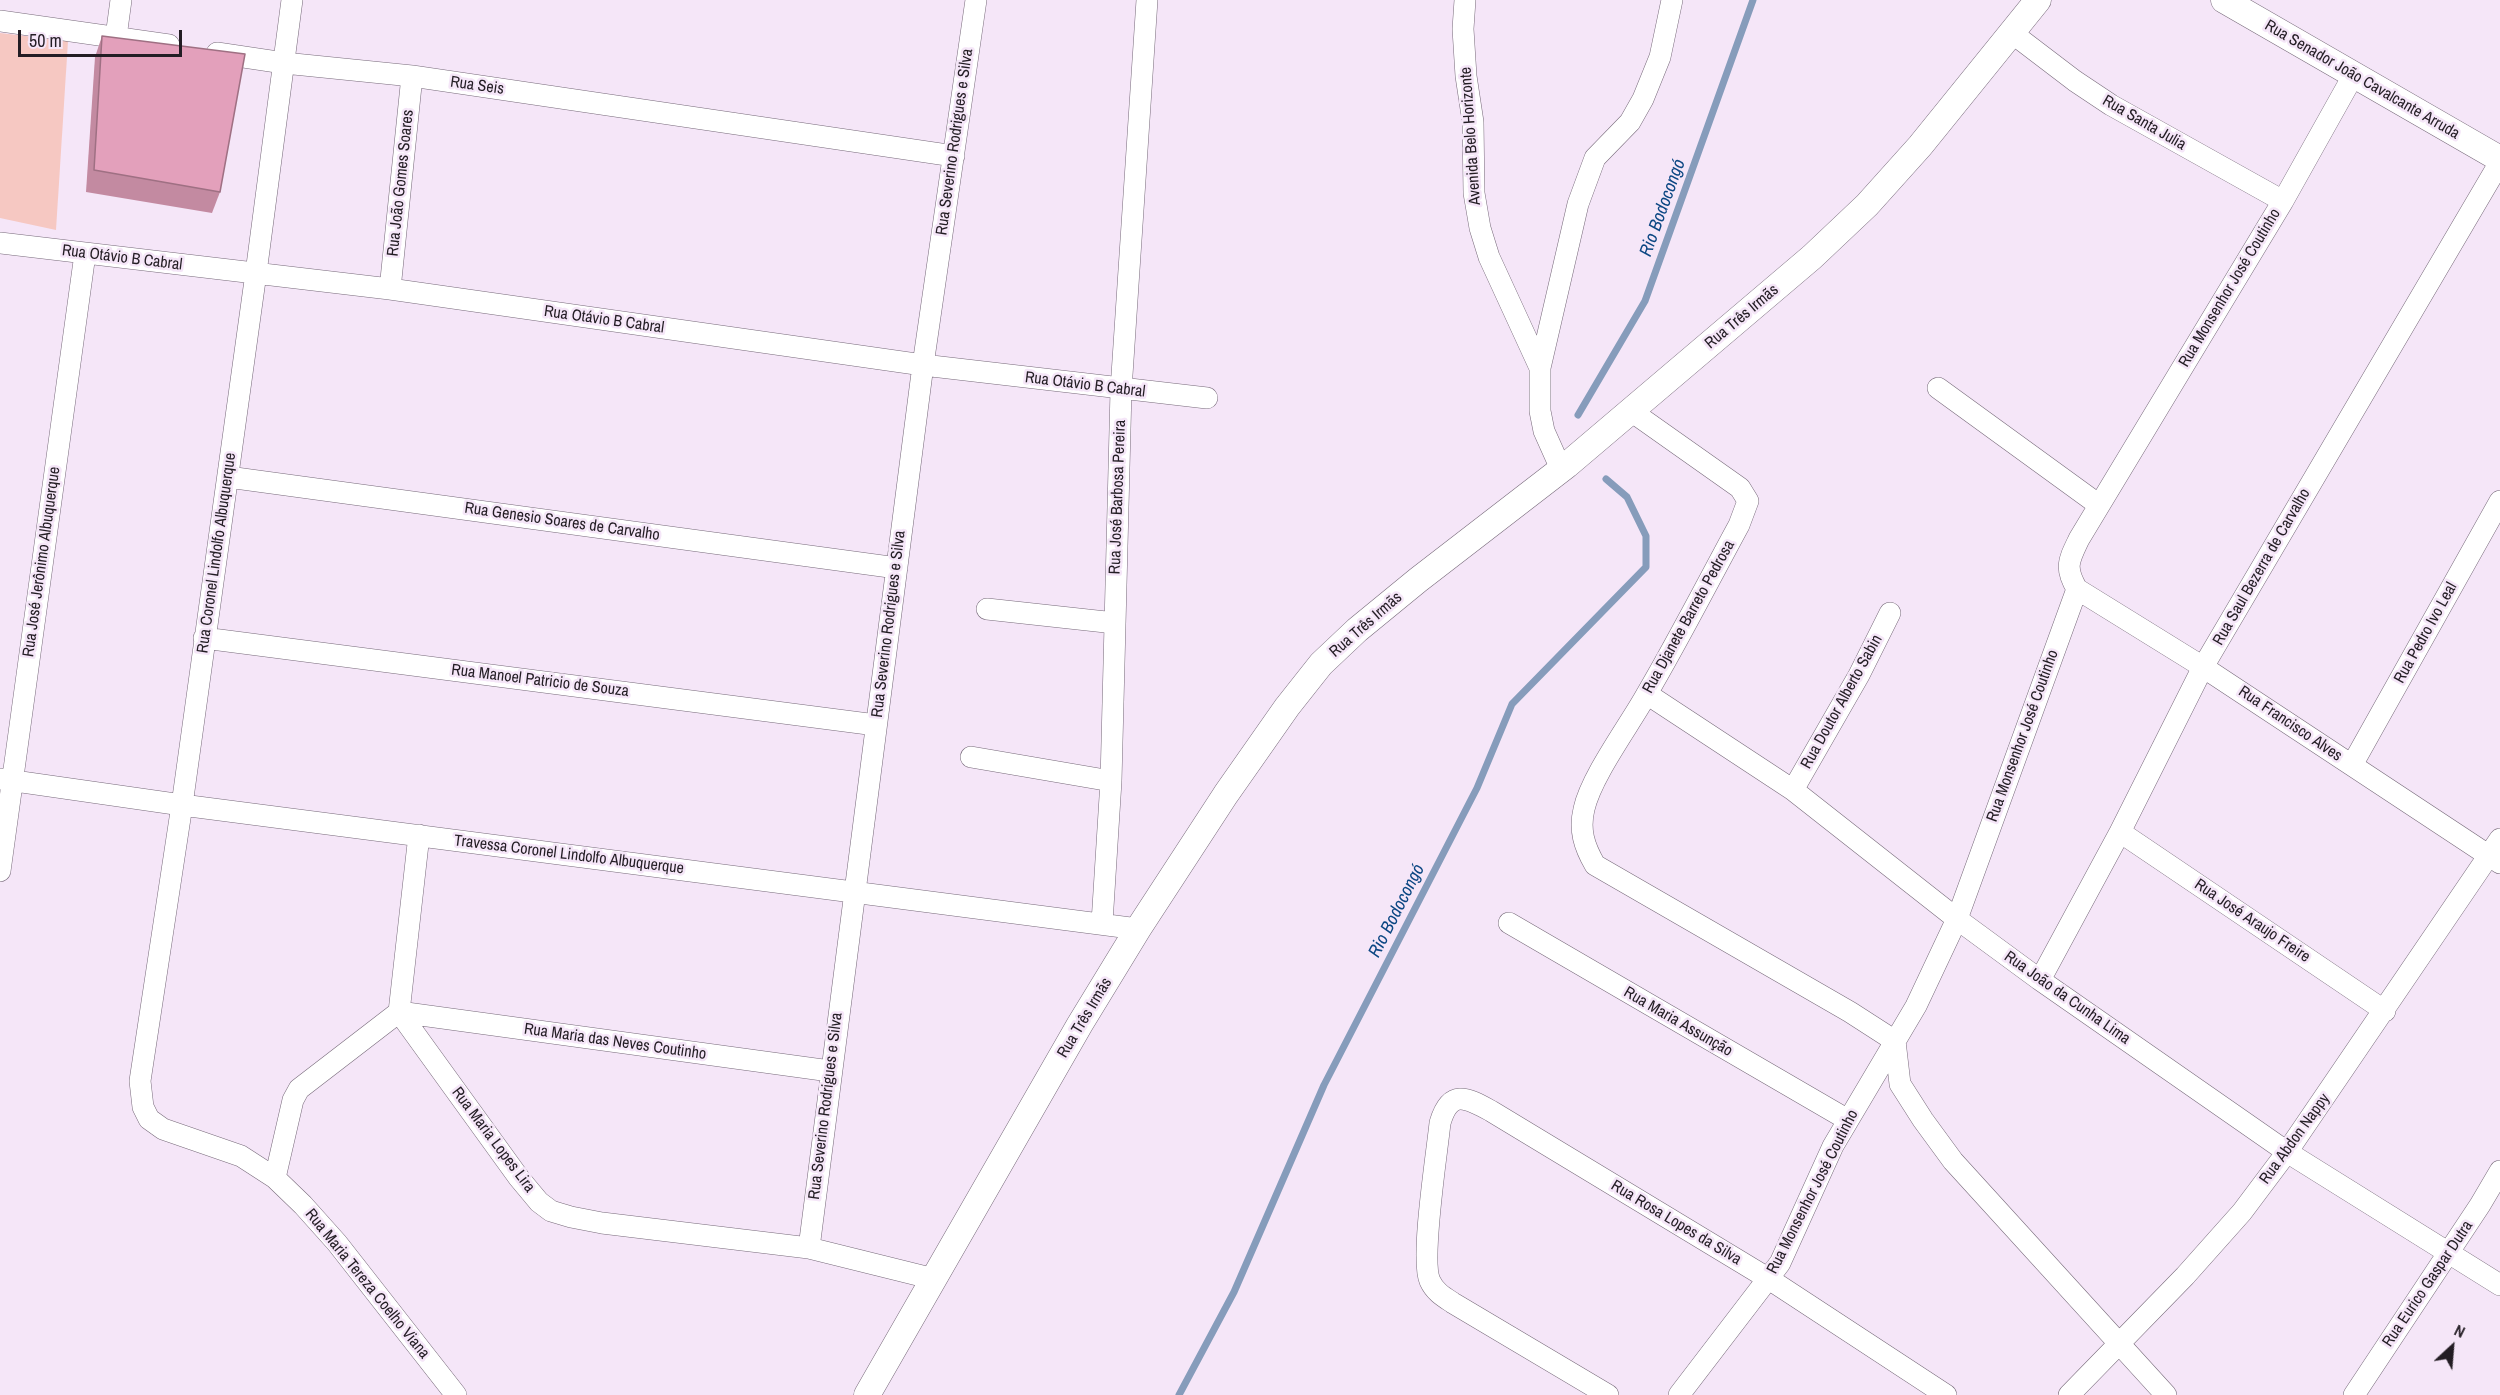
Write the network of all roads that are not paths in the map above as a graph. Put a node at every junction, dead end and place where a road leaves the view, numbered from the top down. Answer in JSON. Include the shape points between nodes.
{"nodes":[{"id":1,"x":121,"y":0,"type":"edge"},
{"id":2,"x":291,"y":0,"type":"edge"},
{"id":3,"x":976,"y":0,"type":"edge"},
{"id":4,"x":1147,"y":0,"type":"edge"},
{"id":5,"x":1465,"y":0,"type":"edge"},
{"id":6,"x":1672,"y":0,"type":"edge"},
{"id":7,"x":2038,"y":0,"type":"edge"},
{"id":8,"x":2224,"y":0,"type":"edge"},
{"id":9,"x":0,"y":21,"type":"edge"},
{"id":10,"x":2012,"y":33,"type":"junction"},
{"id":11,"x":116,"y":37,"type":"junction"},
{"id":12,"x":284,"y":63,"type":"junction"},
{"id":13,"x":412,"y":76,"type":"junction"},
{"id":14,"x":2353,"y":76,"type":"junction"},
{"id":15,"x":954,"y":156,"type":"junction"},
{"id":16,"x":2500,"y":160,"type":"edge"},
{"id":17,"x":2283,"y":201,"type":"junction"},
{"id":18,"x":0,"y":243,"type":"edge"},
{"id":19,"x":85,"y":254,"type":"junction"},
{"id":20,"x":256,"y":273,"type":"junction"},
{"id":21,"x":390,"y":289,"type":"junction"},
{"id":22,"x":922,"y":365,"type":"junction"},
{"id":23,"x":1540,"y":368,"type":"junction"},
{"id":24,"x":1938,"y":388,"type":"dead end"},
{"id":25,"x":1121,"y":390,"type":"junction"},
{"id":26,"x":1207,"y":398,"type":"dead end"},
{"id":27,"x":1631,"y":411,"type":"junction"},
{"id":28,"x":1564,"y":467,"type":"junction"},
{"id":29,"x":228,"y":477,"type":"junction"},
{"id":30,"x":2500,"y":501,"type":"edge"},
{"id":31,"x":2099,"y":505,"type":"junction"},
{"id":32,"x":897,"y":568,"type":"junction"},
{"id":33,"x":2077,"y":589,"type":"junction"},
{"id":34,"x":987,"y":609,"type":"dead end"},
{"id":35,"x":1890,"y":613,"type":"dead end"},
{"id":36,"x":1115,"y":623,"type":"junction"},
{"id":37,"x":204,"y":638,"type":"junction"},
{"id":38,"x":2204,"y":667,"type":"junction"},
{"id":39,"x":1647,"y":694,"type":"junction"},
{"id":40,"x":876,"y":725,"type":"junction"},
{"id":41,"x":971,"y":757,"type":"dead end"},
{"id":42,"x":2352,"y":765,"type":"junction"},
{"id":43,"x":6,"y":780,"type":"edge"},
{"id":44,"x":1111,"y":781,"type":"junction"},
{"id":45,"x":1792,"y":790,"type":"junction"},
{"id":46,"x":182,"y":805,"type":"junction"},
{"id":47,"x":2120,"y":832,"type":"junction"},
{"id":48,"x":418,"y":835,"type":"junction"},
{"id":49,"x":2497,"y":853,"type":"edge"},
{"id":50,"x":0,"y":871,"type":"edge"},
{"id":51,"x":855,"y":892,"type":"junction"},
{"id":52,"x":1957,"y":919,"type":"junction"},
{"id":53,"x":1102,"y":923,"type":"junction"},
{"id":54,"x":1509,"y":923,"type":"dead end"},
{"id":55,"x":1138,"y":929,"type":"junction"},
{"id":56,"x":2040,"y":980,"type":"junction"},
{"id":57,"x":2385,"y":1011,"type":"junction"},
{"id":58,"x":399,"y":1012,"type":"junction"},
{"id":59,"x":1895,"y":1041,"type":"junction"},
{"id":60,"x":146,"y":1043,"type":"joint"},
{"id":61,"x":830,"y":1071,"type":"junction"},
{"id":62,"x":1848,"y":1120,"type":"junction"},
{"id":63,"x":2287,"y":1152,"type":"junction"},
{"id":64,"x":2500,"y":1171,"type":"edge"},
{"id":65,"x":275,"y":1178,"type":"junction"},
{"id":66,"x":809,"y":1248,"type":"junction"},
{"id":67,"x":2447,"y":1254,"type":"junction"},
{"id":68,"x":934,"y":1279,"type":"junction"},
{"id":69,"x":1769,"y":1279,"type":"junction"},
{"id":70,"x":2500,"y":1285,"type":"edge"},
{"id":71,"x":2118,"y":1344,"type":"junction"},
{"id":72,"x":456,"y":1395,"type":"edge"},
{"id":73,"x":867,"y":1395,"type":"edge"},
{"id":74,"x":1608,"y":1395,"type":"edge"},
{"id":75,"x":1678,"y":1395,"type":"edge"},
{"id":76,"x":1946,"y":1395,"type":"edge"},
{"id":77,"x":2069,"y":1395,"type":"edge"},
{"id":78,"x":2166,"y":1395,"type":"edge"},
{"id":79,"x":2354,"y":1395,"type":"edge"}],
"edges":[{"from":1,"to":11,"type":"street"},
{"from":2,"to":12,"type":"street","name":"Rua Coronel Lindolfo Albuquerque"},
{"from":3,"to":15,"type":"street","name":"Rua Severino Rodrigues e Silva"},
{"from":4,"to":25,"type":"street","name":"Rua José Barbosa Pereira"},
{"from":5,"to":23,"type":"street","name":"Avenida Belo Horizonte","via":[[1466,76],[1480,228],[1489,258]]},
{"from":6,"to":23,"type":"street","via":[[1660,57],[1643,99],[1630,122],[1595,158],[1585,180]]},
{"from":7,"to":10,"type":"street","name":"Rua Três Irmãs"},
{"from":8,"to":14,"type":"street","name":"Rua Senador João Cavalcante Arruda"},
{"from":9,"to":11,"type":"street","name":"Rua Seis"},
{"from":10,"to":17,"type":"street","name":"Rua Santa Julia","via":[[2111,105]]},
{"from":10,"to":27,"type":"street","name":"Rua Três Irmãs","via":[[1867,205],[1812,257]]},
{"from":11,"to":12,"type":"street","name":"Rua Seis"},
{"from":12,"to":13,"type":"street","name":"Rua Seis"},
{"from":12,"to":20,"type":"street","name":"Rua Coronel Lindolfo Albuquerque"},
{"from":13,"to":15,"type":"street","name":"Rua Seis"},
{"from":13,"to":21,"type":"street","name":"Rua João Gomes Soares"},
{"from":14,"to":16,"type":"street","name":"Rua Senador João Cavalcante Arruda"},
{"from":14,"to":17,"type":"street","name":"Rua Monsenhor José Coutinho"},
{"from":15,"to":22,"type":"street","name":"Rua Severino Rodrigues e Silva"},
{"from":16,"to":38,"type":"street","name":"Rua Saul Bezerra de Carvalho"},
{"from":17,"to":31,"type":"street","name":"Rua Monsenhor José Coutinho"},
{"from":18,"to":19,"type":"street","name":"Rua Otávio B Cabral"},
{"from":19,"to":20,"type":"street","name":"Rua Otávio B Cabral"},
{"from":19,"to":43,"type":"street","name":"Rua José Jerônimo Albuquerque"},
{"from":20,"to":21,"type":"street","name":"Rua Otávio B Cabral"},
{"from":20,"to":29,"type":"street","name":"Rua Coronel Lindolfo Albuquerque"},
{"from":21,"to":22,"type":"street","name":"Rua Otávio B Cabral"},
{"from":22,"to":25,"type":"street","name":"Rua Otávio B Cabral"},
{"from":22,"to":32,"type":"street","name":"Rua Severino Rodrigues e Silva"},
{"from":23,"to":28,"type":"street","via":[[1544,431]]},
{"from":24,"to":31,"type":"street"},
{"from":25,"to":26,"type":"street","name":"Rua Otávio B Cabral"},
{"from":25,"to":36,"type":"street","name":"Rua José Barbosa Pereira"},
{"from":27,"to":28,"type":"street","name":"Rua Três Irmãs"},
{"from":27,"to":39,"type":"street","name":"Rua Djanete Barreto Pedrosa","via":[[1740,488],[1748,501],[1739,525]]},
{"from":28,"to":55,"type":"street","name":"Rua Três Irmãs","via":[[1418,580],[1321,664],[1226,794]]},
{"from":29,"to":32,"type":"street","name":"Rua Genesio Soares de Carvalho"},
{"from":29,"to":37,"type":"street","name":"Rua Coronel Lindolfo Albuquerque"},
{"from":30,"to":42,"type":"street","name":"Rua Pedro Ivo Leal"},
{"from":31,"to":33,"type":"street","name":"Rua Monsenhor José Coutinho","via":[[2070,559],[2068,569]]},
{"from":32,"to":40,"type":"street","name":"Rua Severino Rodrigues e Silva"},
{"from":33,"to":38,"type":"street","name":"Rua Francisco Alves"},
{"from":33,"to":52,"type":"street","name":"Rua Monsenhor José Coutinho"},
{"from":34,"to":36,"type":"street"},
{"from":35,"to":45,"type":"street","name":"Rua Doutor Alberto Sabin"},
{"from":36,"to":44,"type":"street","name":"Rua José Barbosa Pereira"},
{"from":37,"to":40,"type":"street","name":"Rua Manoel Patricio de Souza"},
{"from":37,"to":46,"type":"street","name":"Rua Coronel Lindolfo Albuquerque"},
{"from":38,"to":42,"type":"street","name":"Rua Francisco Alves"},
{"from":38,"to":47,"type":"street","name":"Rua Saul Bezerra de Carvalho"},
{"from":39,"to":45,"type":"street","name":"Rua João da Cunha Lima"},
{"from":39,"to":59,"type":"street","name":"Rua Djanete Barreto Pedrosa","via":[[1595,782],[1585,807],[1581,828],[1585,848],[1595,865]]},
{"from":40,"to":51,"type":"street","name":"Rua Severino Rodrigues e Silva"},
{"from":41,"to":44,"type":"street"},
{"from":42,"to":49,"type":"street","name":"Rua Francisco Alves"},
{"from":43,"to":46,"type":"street","name":"Travessa Coronel Lindolfo Albuquerque"},
{"from":43,"to":50,"type":"street","name":"Rua José Jerônimo Albuquerque"},
{"from":44,"to":53,"type":"street","name":"Rua José Barbosa Pereira"},
{"from":45,"to":52,"type":"street","name":"Rua João da Cunha Lima"},
{"from":46,"to":48,"type":"street","name":"Travessa Coronel Lindolfo Albuquerque"},
{"from":46,"to":60,"type":"street","name":"Rua Coronel Lindolfo Albuquerque"},
{"from":47,"to":56,"type":"street","name":"Rua Saul Bezerra de Carvalho"},
{"from":47,"to":57,"type":"street","name":"Rua José Araujo Freire"},
{"from":48,"to":51,"type":"street","name":"Travessa Coronel Lindolfo Albuquerque"},
{"from":48,"to":58,"type":"street"},
{"from":49,"to":57,"type":"street","name":"Rua Abdon Nappy"},
{"from":51,"to":53,"type":"street","name":"Travessa Coronel Lindolfo Albuquerque"},
{"from":51,"to":61,"type":"street","name":"Rua Severino Rodrigues e Silva"},
{"from":52,"to":56,"type":"street","name":"Rua João da Cunha Lima"},
{"from":52,"to":59,"type":"street","name":"Rua Monsenhor José Coutinho"},
{"from":53,"to":55,"type":"street","name":"Travessa Coronel Lindolfo Albuquerque"},
{"from":54,"to":62,"type":"street","name":"Rua Maria Assunção"},
{"from":55,"to":68,"type":"street","name":"Rua Três Irmãs"},
{"from":56,"to":63,"type":"street","name":"Rua João da Cunha Lima"},
{"from":57,"to":63,"type":"street","name":"Rua Abdon Nappy"},
{"from":58,"to":61,"type":"street","name":"Rua Maria das Neves Coutinho"},
{"from":58,"to":65,"type":"street","via":[[299,1089]]},
{"from":58,"to":66,"type":"street","name":"Rua Maria Lopes Lira","via":[[519,1178],[551,1211],[602,1223]]},
{"from":59,"to":62,"type":"street","name":"Rua Monsenhor José Coutinho"},
{"from":59,"to":71,"type":"street","via":[[1900,1084],[1953,1161]]},
{"from":60,"to":65,"type":"street","name":"Rua Maria Tereza Coelho Viana","via":[[140,1081],[143,1107],[149,1119],[163,1129],[241,1156]]},
{"from":61,"to":66,"type":"street","name":"Rua Severino Rodrigues e Silva"},
{"from":62,"to":69,"type":"street","name":"Rua Monsenhor José Coutinho","via":[[1784,1256]]},
{"from":63,"to":67,"type":"street","name":"Rua João da Cunha Lima"},
{"from":63,"to":71,"type":"street","name":"Rua Abdon Nappy","via":[[2186,1276]]},
{"from":64,"to":67,"type":"street","name":"Rua Eurico Gaspar Dutra"},
{"from":65,"to":72,"type":"street","name":"Rua Maria Tereza Coelho Viana","via":[[336,1243]]},
{"from":66,"to":68,"type":"street","name":"Rua Maria Lopes Lira"},
{"from":67,"to":70,"type":"street","name":"Rua João da Cunha Lima"},
{"from":67,"to":79,"type":"street","name":"Rua Eurico Gaspar Dutra"},
{"from":68,"to":73,"type":"street","name":"Rua Três Irmãs"},
{"from":69,"to":74,"type":"street","name":"Rua Rosa Lopes da Silva","via":[[1473,1101],[1454,1100],[1440,1123],[1427,1274],[1438,1293]]},
{"from":69,"to":75,"type":"street","name":"Rua Monsenhor José Coutinho"},
{"from":69,"to":76,"type":"street","name":"Rua Rosa Lopes da Silva"},
{"from":71,"to":77,"type":"street","name":"Rua Abdon Nappy"},
{"from":71,"to":78,"type":"street"}]}
